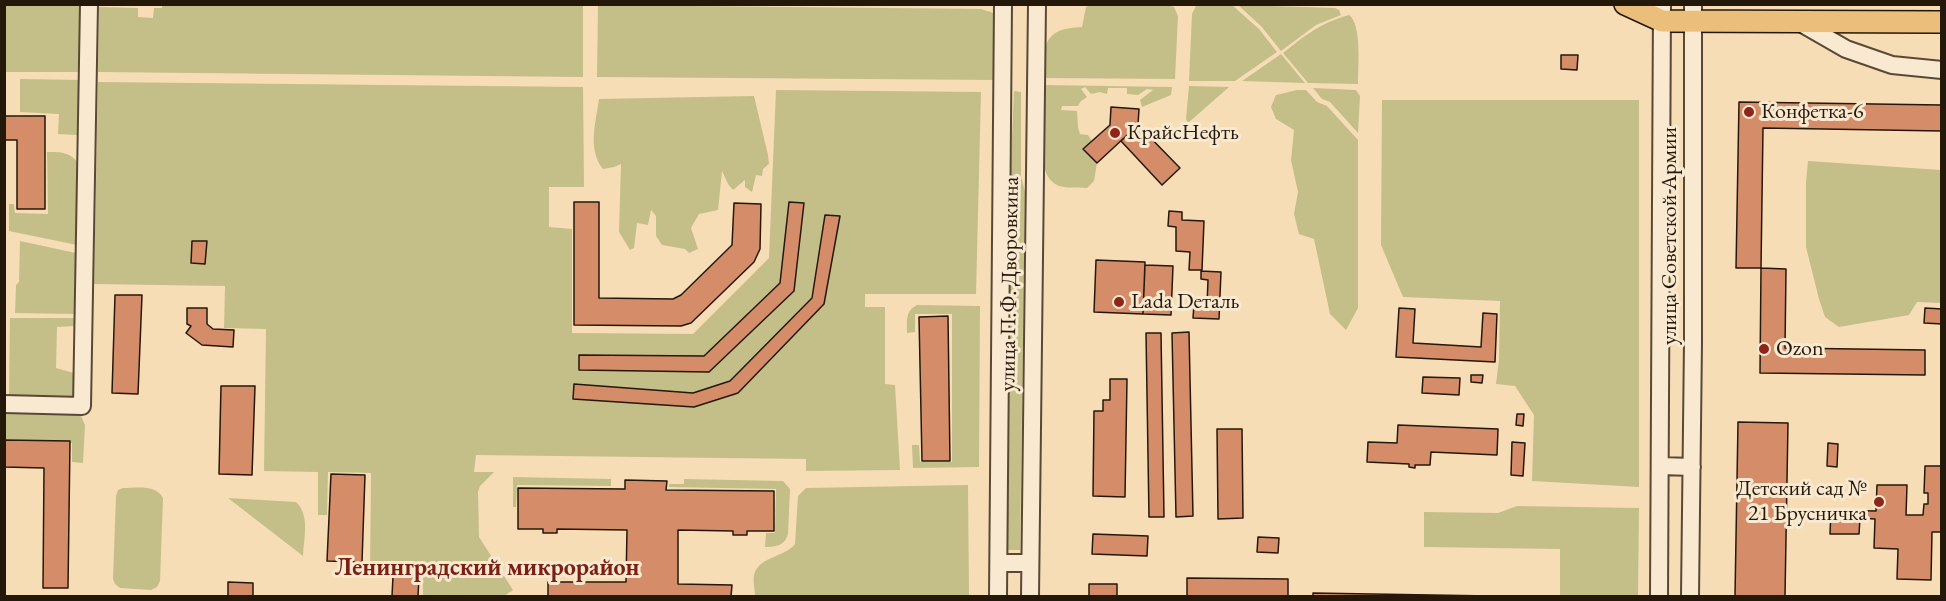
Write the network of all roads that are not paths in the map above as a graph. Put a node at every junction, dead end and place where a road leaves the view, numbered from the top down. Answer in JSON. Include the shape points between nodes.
{"nodes":[{"id":1,"x":89,"y":4,"type":"edge"},
{"id":2,"x":1003,"y":4,"type":"edge"},
{"id":3,"x":1037,"y":4,"type":"edge"},
{"id":4,"x":1625,"y":4,"type":"edge"},
{"id":5,"x":1662,"y":13,"type":"edge"},
{"id":6,"x":1693,"y":13,"type":"edge"},
{"id":7,"x":1799,"y":22,"type":"junction"},
{"id":8,"x":1941,"y":22,"type":"edge"},
{"id":9,"x":1941,"y":70,"type":"edge"},
{"id":10,"x":4,"y":404,"type":"edge"},
{"id":11,"x":1661,"y":466,"type":"junction"},
{"id":12,"x":1692,"y":467,"type":"junction"},
{"id":13,"x":999,"y":563,"type":"junction"},
{"id":14,"x":1030,"y":564,"type":"junction"},
{"id":15,"x":998,"y":597,"type":"edge"},
{"id":16,"x":1030,"y":597,"type":"edge"},
{"id":17,"x":1659,"y":597,"type":"edge"},
{"id":18,"x":1690,"y":597,"type":"edge"}],
"edges":[{"from":1,"to":10,"type":"street","via":[[82,406]]},
{"from":2,"to":13,"type":"street","name":"улица П.Ф. Дворовкина"},
{"from":3,"to":14,"type":"street","name":"улица П.Ф. Дворовкина"},
{"from":4,"to":5,"type":"main road"},
{"from":5,"to":6,"type":"main road"},
{"from":5,"to":11,"type":"street","name":"улица Советской Армии"},
{"from":6,"to":7,"type":"main road"},
{"from":6,"to":12,"type":"street","name":"улица Советской Армии"},
{"from":7,"to":8,"type":"main road"},
{"from":7,"to":9,"type":"street","via":[[1846,49],[1892,65]]},
{"from":11,"to":12,"type":"street"},
{"from":11,"to":17,"type":"street","name":"улица Советской Армии"},
{"from":12,"to":18,"type":"street","name":"улица Советской Армии"},
{"from":13,"to":14,"type":"street"},
{"from":13,"to":15,"type":"street","name":"улица П.Ф. Дворовкина"},
{"from":14,"to":16,"type":"street","name":"улица П.Ф. Дворовкина"}]}
